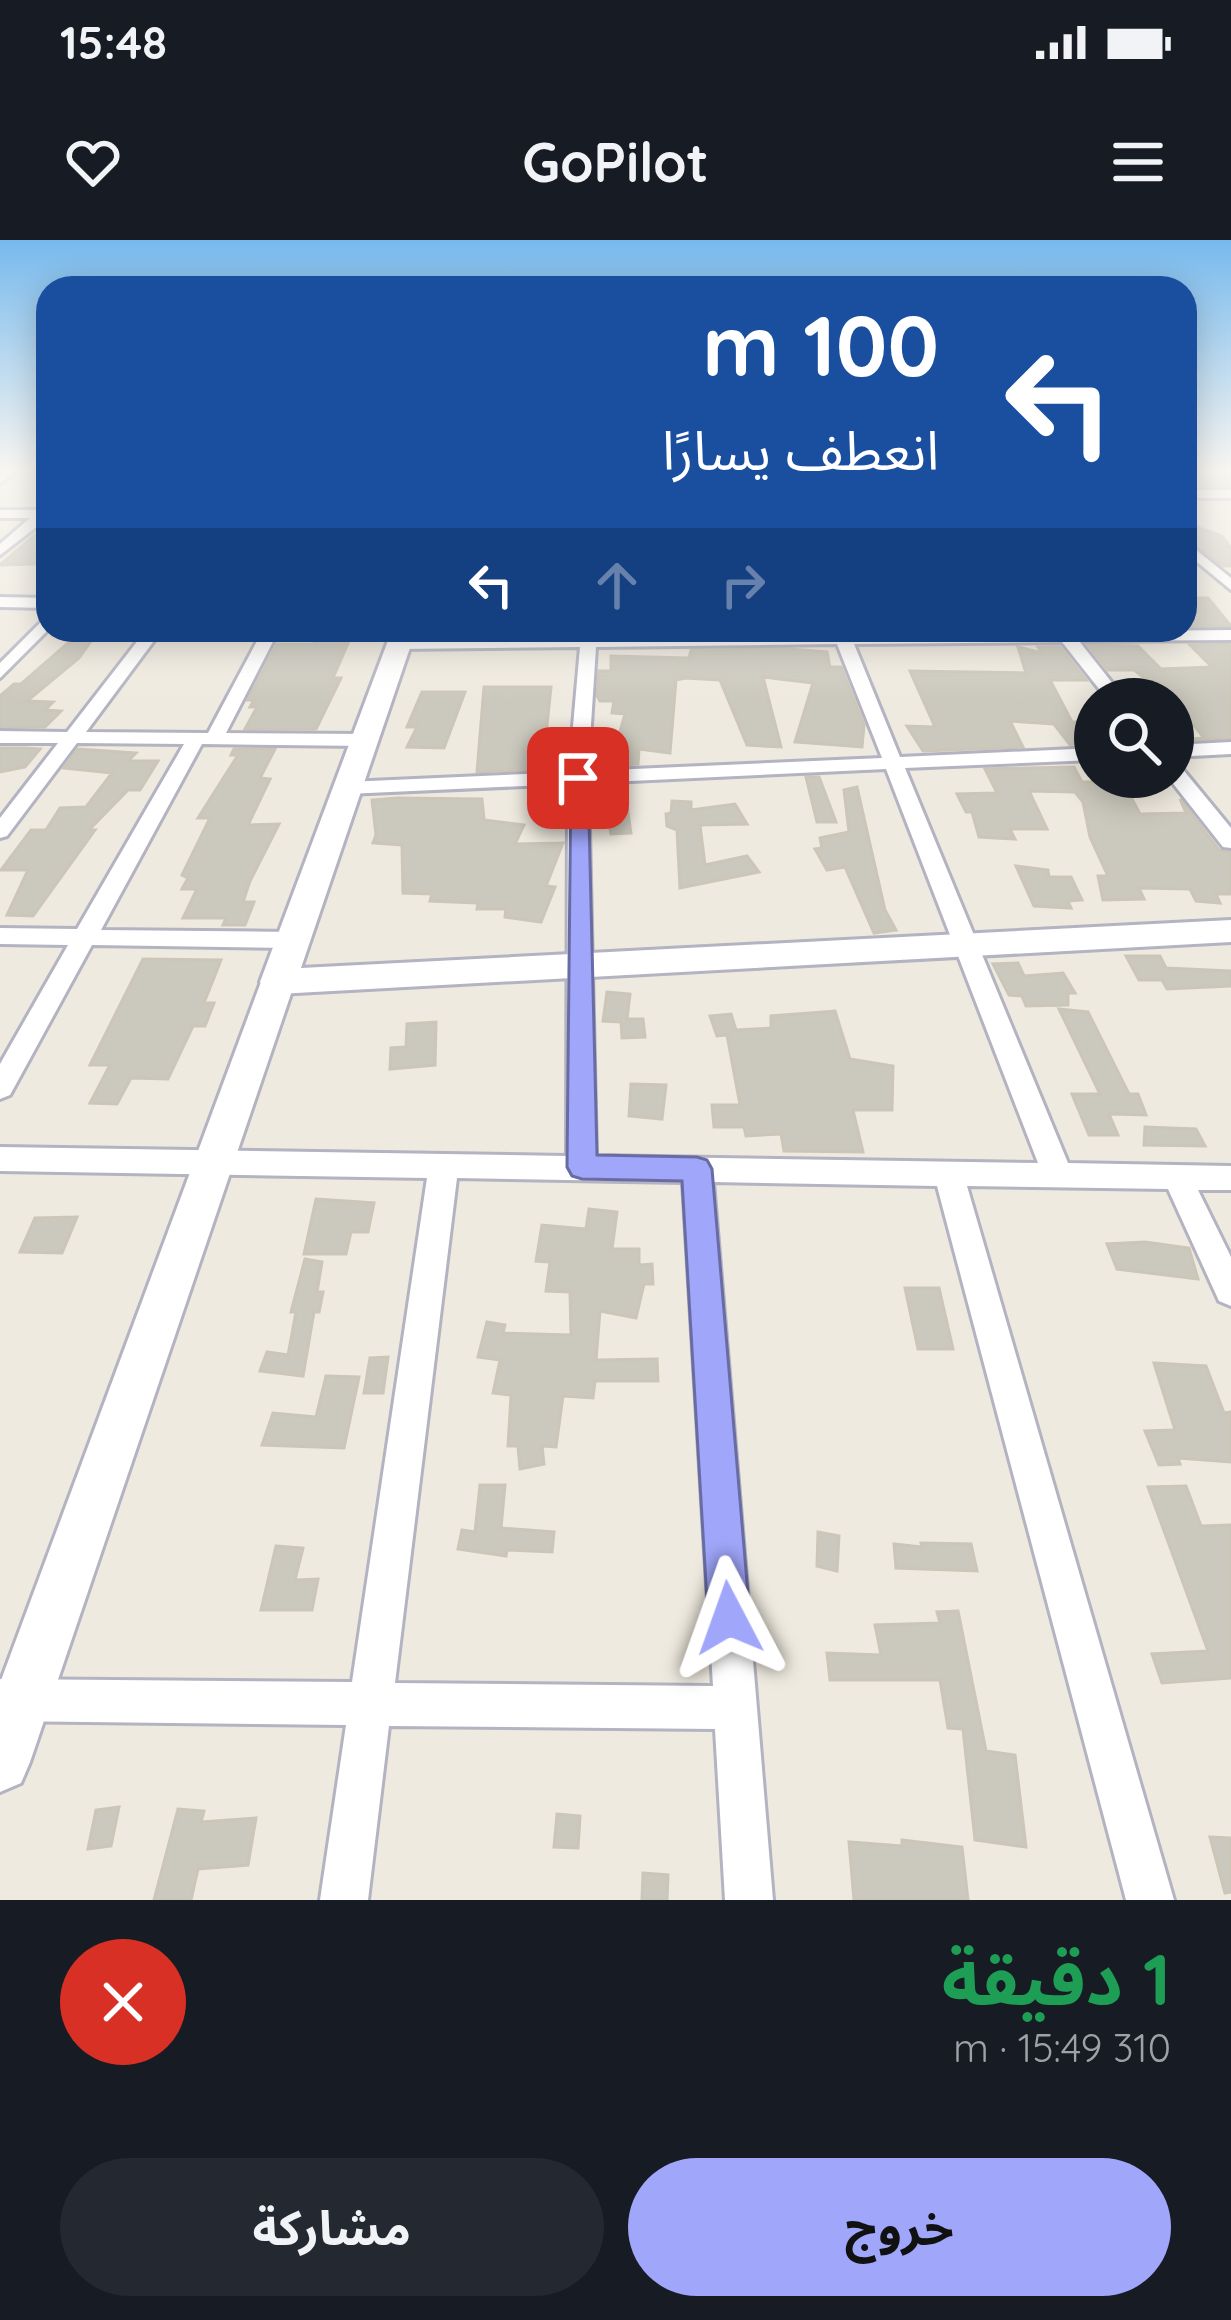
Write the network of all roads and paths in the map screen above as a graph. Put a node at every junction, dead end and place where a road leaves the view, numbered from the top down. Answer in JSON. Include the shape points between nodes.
{"nodes":[{"id":1,"x":1197,"y":553,"type":"edge"},
{"id":2,"x":1231,"y":555,"type":"edge"},
{"id":3,"x":1197,"y":558,"type":"edge"},
{"id":4,"x":1231,"y":586,"type":"edge"},
{"id":5,"x":0,"y":602,"type":"edge"},
{"id":6,"x":36,"y":603,"type":"edge"},
{"id":7,"x":36,"y":633,"type":"edge"},
{"id":8,"x":1197,"y":634,"type":"edge"},
{"id":9,"x":1231,"y":634,"type":"edge"},
{"id":10,"x":145,"y":642,"type":"edge"},
{"id":11,"x":265,"y":642,"type":"edge"},
{"id":12,"x":399,"y":642,"type":"edge"},
{"id":13,"x":588,"y":642,"type":"edge"},
{"id":14,"x":845,"y":642,"type":"edge"},
{"id":15,"x":1070,"y":642,"type":"edge"},
{"id":16,"x":0,"y":673,"type":"edge"},
{"id":17,"x":1099,"y":678,"type":"edge"},
{"id":18,"x":0,"y":737,"type":"edge"},
{"id":19,"x":72,"y":737,"type":"junction"},
{"id":20,"x":205,"y":739,"type":"junction"},
{"id":21,"x":364,"y":740,"type":"junction"},
{"id":22,"x":1231,"y":748,"type":"edge"},
{"id":23,"x":1194,"y":750,"type":"edge"},
{"id":24,"x":1074,"y":755,"type":"edge"},
{"id":25,"x":892,"y":764,"type":"junction"},
{"id":26,"x":578,"y":778,"type":"junction"},
{"id":27,"x":347,"y":788,"type":"junction"},
{"id":28,"x":1194,"y":796,"type":"edge"},
{"id":29,"x":0,"y":832,"type":"edge"},
{"id":30,"x":1231,"y":842,"type":"edge"},
{"id":31,"x":1231,"y":931,"type":"edge"},
{"id":32,"x":0,"y":936,"type":"edge"},
{"id":33,"x":87,"y":938,"type":"junction"},
{"id":34,"x":963,"y":946,"type":"junction"},
{"id":35,"x":285,"y":961,"type":"junction"},
{"id":36,"x":580,"y":966,"type":"junction"},
{"id":37,"x":0,"y":1088,"type":"edge"},
{"id":38,"x":0,"y":1159,"type":"edge"},
{"id":39,"x":214,"y":1161,"type":"junction"},
{"id":40,"x":444,"y":1165,"type":"junction"},
{"id":41,"x":582,"y":1167,"type":"junction"},
{"id":42,"x":697,"y":1169,"type":"junction"},
{"id":43,"x":949,"y":1173,"type":"junction"},
{"id":44,"x":1058,"y":1174,"type":"junction"},
{"id":45,"x":1177,"y":1177,"type":"junction"},
{"id":46,"x":1231,"y":1178,"type":"edge"},
{"id":47,"x":1231,"y":1291,"type":"edge"},
{"id":48,"x":11,"y":1700,"type":"edge"},
{"id":49,"x":370,"y":1704,"type":"junction"},
{"id":50,"x":736,"y":1708,"type":"junction"},
{"id":51,"x":0,"y":1762,"type":"edge"},
{"id":52,"x":344,"y":1900,"type":"edge"},
{"id":53,"x":749,"y":1900,"type":"edge"},
{"id":54,"x":1150,"y":1900,"type":"edge"}],
"edges":[{"from":1,"to":2,"type":"street"},
{"from":3,"to":4,"type":"street"},
{"from":5,"to":6,"type":"street"},
{"from":7,"to":16,"type":"street"},
{"from":8,"to":9,"type":"street"},
{"from":10,"to":19,"type":"street"},
{"from":11,"to":20,"type":"street"},
{"from":12,"to":21,"type":"main road"},
{"from":13,"to":26,"type":"street"},
{"from":14,"to":25,"type":"street"},
{"from":15,"to":17,"type":"street"},
{"from":18,"to":19,"type":"street"},
{"from":19,"to":20,"type":"street"},
{"from":19,"to":29,"type":"street"},
{"from":20,"to":21,"type":"street"},
{"from":20,"to":33,"type":"street"},
{"from":21,"to":27,"type":"main road"},
{"from":22,"to":23,"type":"street"},
{"from":24,"to":25,"type":"street"},
{"from":25,"to":26,"type":"street"},
{"from":25,"to":34,"type":"street"},
{"from":26,"to":27,"type":"street"},
{"from":26,"to":36,"type":"street"},
{"from":27,"to":35,"type":"main road"},
{"from":28,"to":30,"type":"street"},
{"from":31,"to":34,"type":"main road"},
{"from":32,"to":33,"type":"street"},
{"from":33,"to":35,"type":"street"},
{"from":33,"to":37,"type":"street"},
{"from":34,"to":36,"type":"main road"},
{"from":34,"to":44,"type":"street"},
{"from":35,"to":36,"type":"main road"},
{"from":35,"to":39,"type":"street"},
{"from":36,"to":41,"type":"street"},
{"from":38,"to":39,"type":"street"},
{"from":39,"to":40,"type":"street"},
{"from":39,"to":48,"type":"street"},
{"from":40,"to":41,"type":"street"},
{"from":40,"to":49,"type":"street"},
{"from":41,"to":42,"type":"street"},
{"from":42,"to":43,"type":"street"},
{"from":42,"to":50,"type":"street"},
{"from":43,"to":44,"type":"street"},
{"from":43,"to":54,"type":"street"},
{"from":44,"to":45,"type":"street"},
{"from":45,"to":46,"type":"street"},
{"from":45,"to":47,"type":"street"},
{"from":48,"to":49,"type":"street"},
{"from":48,"to":51,"type":"street"},
{"from":49,"to":50,"type":"street"},
{"from":49,"to":52,"type":"street"},
{"from":50,"to":53,"type":"street"}]}
